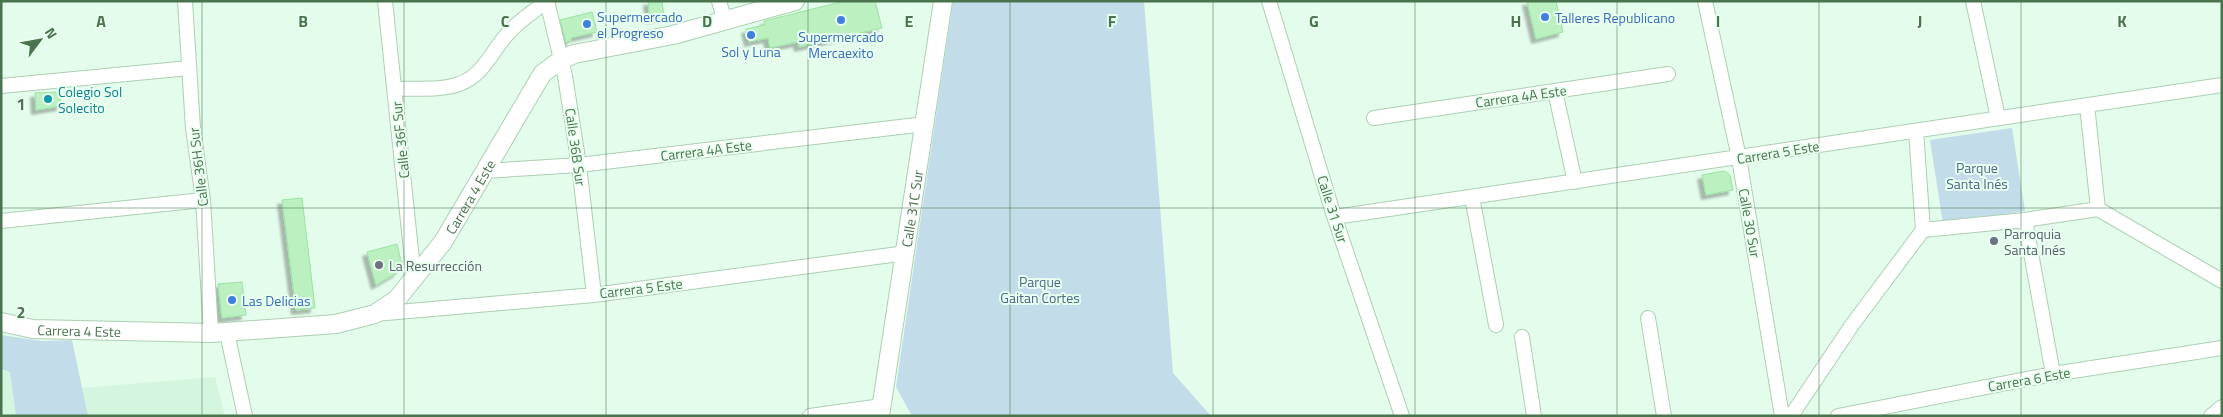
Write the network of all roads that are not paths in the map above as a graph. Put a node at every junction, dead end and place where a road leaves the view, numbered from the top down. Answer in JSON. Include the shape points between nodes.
{"nodes":[{"id":1,"x":185,"y":1,"type":"edge"},
{"id":2,"x":385,"y":1,"type":"edge"},
{"id":3,"x":548,"y":1,"type":"edge"},
{"id":4,"x":719,"y":1,"type":"edge"},
{"id":5,"x":795,"y":1,"type":"edge"},
{"id":6,"x":943,"y":1,"type":"edge"},
{"id":7,"x":1269,"y":1,"type":"edge"},
{"id":8,"x":1705,"y":1,"type":"edge"},
{"id":9,"x":1973,"y":1,"type":"edge"},
{"id":10,"x":725,"y":22,"type":"junction"},
{"id":11,"x":561,"y":60,"type":"junction"},
{"id":12,"x":189,"y":68,"type":"junction"},
{"id":13,"x":1668,"y":74,"type":"dead end"},
{"id":14,"x":2222,"y":85,"type":"edge"},
{"id":15,"x":1,"y":86,"type":"edge"},
{"id":16,"x":394,"y":89,"type":"junction"},
{"id":17,"x":1555,"y":91,"type":"junction"},
{"id":18,"x":2087,"y":105,"type":"junction"},
{"id":19,"x":1374,"y":118,"type":"dead end"},
{"id":20,"x":1998,"y":118,"type":"junction"},
{"id":21,"x":925,"y":124,"type":"junction"},
{"id":22,"x":1916,"y":131,"type":"junction"},
{"id":23,"x":1739,"y":158,"type":"junction"},
{"id":24,"x":579,"y":166,"type":"junction"},
{"id":25,"x":486,"y":171,"type":"junction"},
{"id":26,"x":1575,"y":182,"type":"junction"},
{"id":27,"x":1472,"y":197,"type":"junction"},
{"id":28,"x":203,"y":200,"type":"junction"},
{"id":29,"x":2098,"y":209,"type":"junction"},
{"id":30,"x":1335,"y":218,"type":"junction"},
{"id":31,"x":2025,"y":220,"type":"junction"},
{"id":32,"x":1,"y":221,"type":"edge"},
{"id":33,"x":1923,"y":230,"type":"junction"},
{"id":34,"x":906,"y":253,"type":"junction"},
{"id":35,"x":414,"y":279,"type":"junction"},
{"id":36,"x":2222,"y":281,"type":"edge"},
{"id":37,"x":594,"y":295,"type":"junction"},
{"id":38,"x":375,"y":314,"type":"junction"},
{"id":39,"x":1648,"y":318,"type":"dead end"},
{"id":40,"x":1,"y":322,"type":"edge"},
{"id":41,"x":1496,"y":325,"type":"dead end"},
{"id":42,"x":219,"y":333,"type":"junction"},
{"id":43,"x":1522,"y":337,"type":"dead end"},
{"id":44,"x":2222,"y":348,"type":"edge"},
{"id":45,"x":2053,"y":374,"type":"junction"},
{"id":46,"x":2222,"y":407,"type":"edge"},
{"id":47,"x":881,"y":411,"type":"edge"},
{"id":48,"x":245,"y":416,"type":"edge"},
{"id":49,"x":810,"y":416,"type":"edge"},
{"id":50,"x":1402,"y":416,"type":"edge"},
{"id":51,"x":1534,"y":416,"type":"edge"},
{"id":52,"x":1664,"y":416,"type":"edge"},
{"id":53,"x":1782,"y":416,"type":"edge"},
{"id":54,"x":1791,"y":416,"type":"edge"},
{"id":55,"x":1838,"y":416,"type":"edge"},
{"id":56,"x":2211,"y":416,"type":"edge"}],
"edges":[{"from":1,"to":12,"type":"street","name":"Calle 36H Sur"},
{"from":2,"to":16,"type":"street","name":"Calle 36F Sur"},
{"from":3,"to":11,"type":"street","name":"Calle 36B Sur"},
{"from":3,"to":16,"type":"street","via":[[517,25],[479,72],[467,81],[446,87]]},
{"from":4,"to":10,"type":"street"},
{"from":5,"to":10,"type":"street","name":"Carrera 4 Este"},
{"from":6,"to":21,"type":"street","name":"Calle 31C Sur"},
{"from":7,"to":30,"type":"street","name":"Calle 31 Sur"},
{"from":8,"to":23,"type":"street","name":"Calle 30 Sur"},
{"from":9,"to":20,"type":"street"},
{"from":10,"to":11,"type":"street","name":"Carrera 4 Este","via":[[580,53]]},
{"from":11,"to":24,"type":"street","name":"Calle 36B Sur"},
{"from":11,"to":25,"type":"street","name":"Carrera 4 Este","via":[[538,81]]},
{"from":12,"to":15,"type":"street"},
{"from":12,"to":28,"type":"street","name":"Calle 36H Sur"},
{"from":13,"to":17,"type":"street","name":"Carrera 4A Este"},
{"from":14,"to":18,"type":"street","name":"Carrera 5 Este"},
{"from":16,"to":35,"type":"street","name":"Calle 36F Sur"},
{"from":17,"to":19,"type":"street","name":"Carrera 4A Este"},
{"from":17,"to":26,"type":"street"},
{"from":18,"to":20,"type":"street","name":"Carrera 5 Este"},
{"from":18,"to":29,"type":"street"},
{"from":20,"to":22,"type":"street","name":"Carrera 5 Este"},
{"from":21,"to":24,"type":"street","name":"Carrera 4A Este"},
{"from":21,"to":34,"type":"street","name":"Calle 31C Sur"},
{"from":22,"to":23,"type":"street","name":"Carrera 5 Este"},
{"from":22,"to":33,"type":"street"},
{"from":23,"to":26,"type":"street","name":"Carrera 5 Este"},
{"from":23,"to":53,"type":"street","name":"Calle 30 Sur"},
{"from":24,"to":25,"type":"street","name":"Carrera 4A Este"},
{"from":24,"to":37,"type":"street","name":"Calle 36B Sur"},
{"from":25,"to":35,"type":"street","name":"Carrera 4 Este","via":[[443,242]]},
{"from":26,"to":27,"type":"street","name":"Carrera 5 Este"},
{"from":27,"to":30,"type":"street","name":"Carrera 5 Este"},
{"from":27,"to":41,"type":"street"},
{"from":28,"to":32,"type":"street"},
{"from":28,"to":42,"type":"street","name":"Calle 36H Sur"},
{"from":29,"to":31,"type":"street"},
{"from":29,"to":36,"type":"street"},
{"from":30,"to":50,"type":"street","name":"Calle 31 Sur"},
{"from":31,"to":33,"type":"street"},
{"from":31,"to":45,"type":"street"},
{"from":33,"to":54,"type":"street","via":[[1852,325]]},
{"from":34,"to":37,"type":"street","name":"Carrera 5 Este"},
{"from":34,"to":47,"type":"street","name":"Calle 31C Sur"},
{"from":35,"to":38,"type":"street","name":"Carrera 4 Este","via":[[397,299]]},
{"from":37,"to":38,"type":"street","name":"Carrera 5 Este"},
{"from":38,"to":42,"type":"street","name":"Carrera 4 Este","via":[[336,324]]},
{"from":39,"to":52,"type":"street"},
{"from":40,"to":42,"type":"street","name":"Carrera 4 Este","via":[[33,329]]},
{"from":42,"to":48,"type":"street","name":"Calle 36H Sur"},
{"from":43,"to":51,"type":"street"},
{"from":44,"to":45,"type":"street","name":"Carrera 6 Este"},
{"from":45,"to":55,"type":"street","name":"Carrera 6 Este"},
{"from":46,"to":56,"type":"street"},
{"from":47,"to":49,"type":"street"}]}
